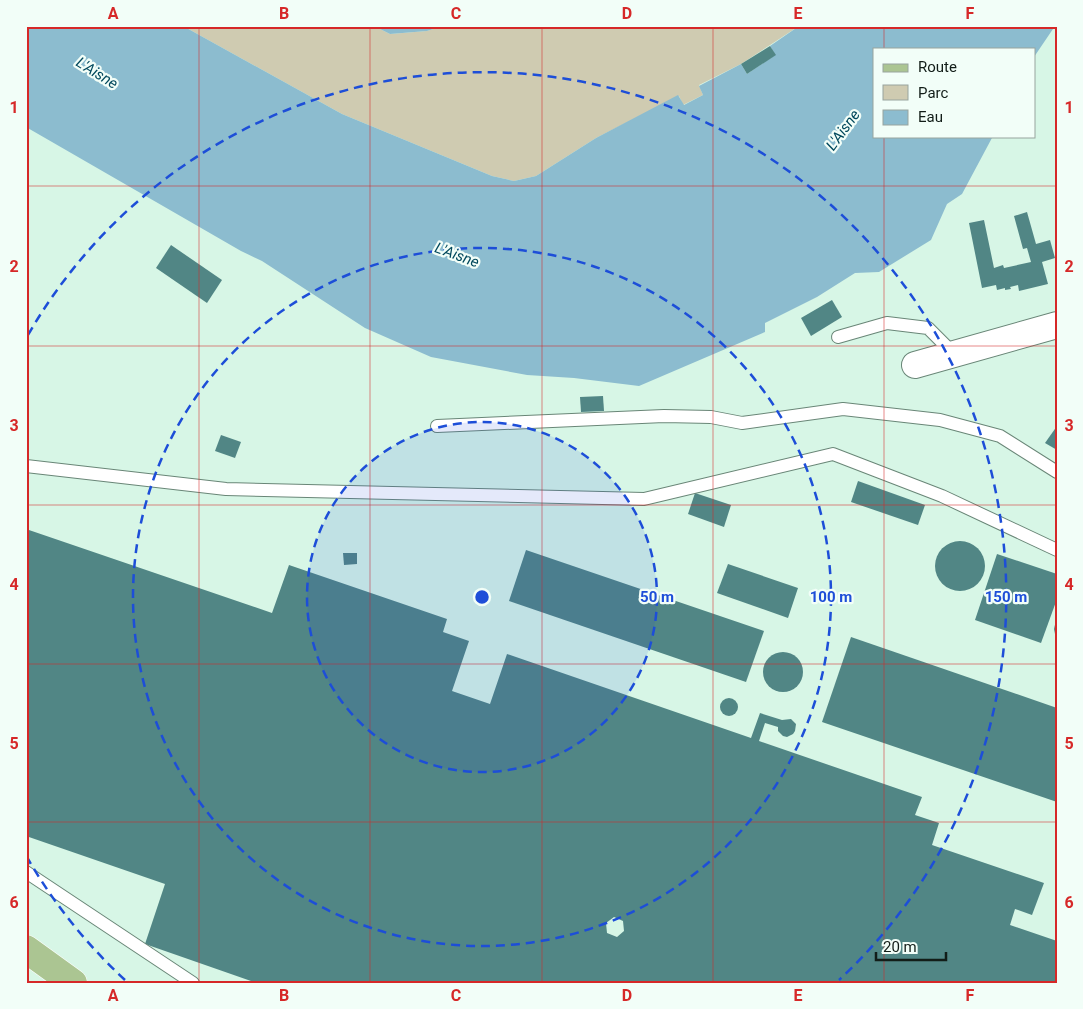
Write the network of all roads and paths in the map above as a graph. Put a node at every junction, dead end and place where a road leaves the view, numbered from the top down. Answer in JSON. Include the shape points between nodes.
{"nodes":[{"id":1,"x":1057,"y":325,"type":"edge"},
{"id":2,"x":838,"y":337,"type":"dead end"},
{"id":3,"x":954,"y":354,"type":"junction"},
{"id":4,"x":915,"y":365,"type":"dead end"},
{"id":5,"x":437,"y":426,"type":"dead end"},
{"id":6,"x":26,"y":466,"type":"edge"},
{"id":7,"x":1057,"y":472,"type":"edge"},
{"id":8,"x":1057,"y":550,"type":"edge"},
{"id":9,"x":26,"y":872,"type":"edge"},
{"id":10,"x":26,"y":949,"type":"edge"},
{"id":11,"x":73,"y":983,"type":"edge"},
{"id":12,"x":193,"y":983,"type":"edge"}],
"edges":[{"from":1,"to":3,"type":"street"},
{"from":2,"to":3,"type":"lane","via":[[887,323],[928,328]]},
{"from":3,"to":4,"type":"street"},
{"from":5,"to":7,"type":"lane","via":[[664,416],[711,417],[742,423],[843,410],[940,420],[1000,436]]},
{"from":6,"to":8,"type":"lane","via":[[226,489],[644,499],[833,454],[942,496]]},
{"from":9,"to":12,"type":"lane"},
{"from":10,"to":11,"type":"main road"}]}
